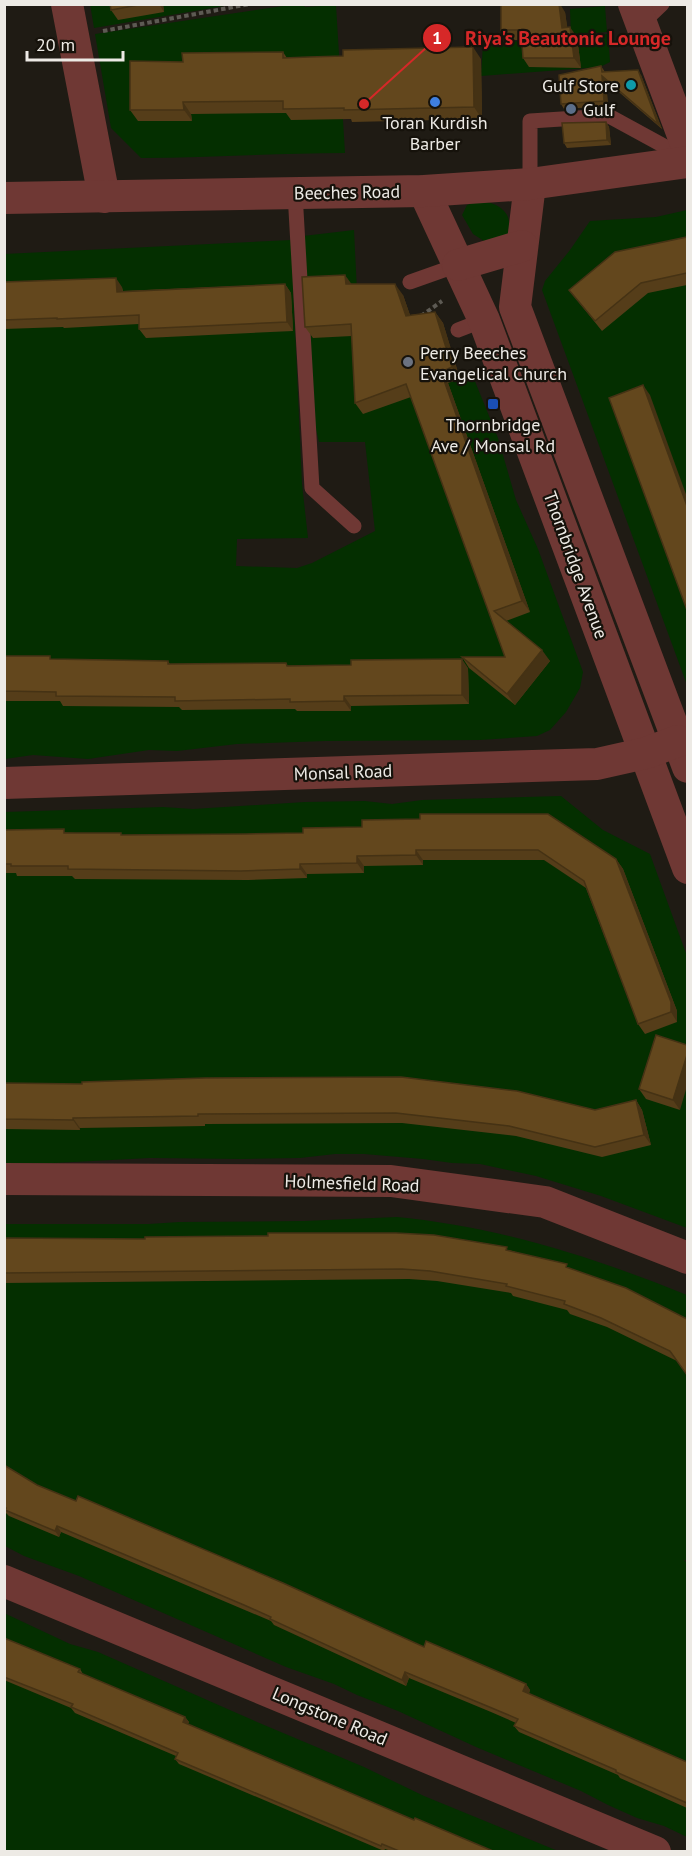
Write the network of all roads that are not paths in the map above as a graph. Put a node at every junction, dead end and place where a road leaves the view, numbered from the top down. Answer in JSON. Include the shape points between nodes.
{"nodes":[{"id":1,"x":67,"y":4,"type":"edge"},
{"id":2,"x":646,"y":11,"type":"edge"},
{"id":3,"x":687,"y":149,"type":"edge"},
{"id":4,"x":687,"y":161,"type":"edge"},
{"id":5,"x":530,"y":184,"type":"junction"},
{"id":6,"x":424,"y":191,"type":"junction"},
{"id":7,"x":295,"y":193,"type":"junction"},
{"id":8,"x":104,"y":197,"type":"junction"},
{"id":9,"x":4,"y":198,"type":"edge"},
{"id":10,"x":522,"y":246,"type":"junction"},
{"id":11,"x":458,"y":265,"type":"junction"},
{"id":12,"x":410,"y":282,"type":"dead end"},
{"id":13,"x":354,"y":526,"type":"dead end"},
{"id":14,"x":646,"y":753,"type":"junction"},
{"id":15,"x":683,"y":754,"type":"edge"},
{"id":16,"x":4,"y":783,"type":"edge"},
{"id":17,"x":687,"y":868,"type":"edge"},
{"id":18,"x":4,"y":1179,"type":"edge"},
{"id":19,"x":687,"y":1257,"type":"edge"},
{"id":20,"x":4,"y":1581,"type":"edge"},
{"id":21,"x":655,"y":1851,"type":"edge"}],
"edges":[{"from":1,"to":8,"type":"street"},
{"from":2,"to":3,"type":"street"},
{"from":4,"to":5,"type":"street","name":"Beeches Road"},
{"from":4,"to":5,"type":"lane","via":[[609,116],[530,121]]},
{"from":5,"to":6,"type":"street","name":"Beeches Road"},
{"from":5,"to":10,"type":"street","name":"Thornbridge Avenue"},
{"from":6,"to":7,"type":"street","name":"Beeches Road"},
{"from":6,"to":11,"type":"street","name":"Thornbridge Avenue"},
{"from":7,"to":8,"type":"street","name":"Beeches Road"},
{"from":7,"to":13,"type":"lane","via":[[312,488]]},
{"from":8,"to":9,"type":"street","name":"Beeches Road"},
{"from":10,"to":11,"type":"street"},
{"from":10,"to":15,"type":"street","name":"Thornbridge Avenue","via":[[515,307]]},
{"from":11,"to":12,"type":"lane"},
{"from":11,"to":14,"type":"street","name":"Thornbridge Avenue","via":[[471,325]]},
{"from":14,"to":15,"type":"street","name":"Monsal Road"},
{"from":14,"to":16,"type":"street","name":"Monsal Road","via":[[597,764]]},
{"from":14,"to":17,"type":"street","name":"Thornbridge Avenue"},
{"from":18,"to":19,"type":"street","name":"Holmesfield Road","via":[[391,1181],[545,1202]]},
{"from":20,"to":21,"type":"street","name":"Longstone Road"}]}
